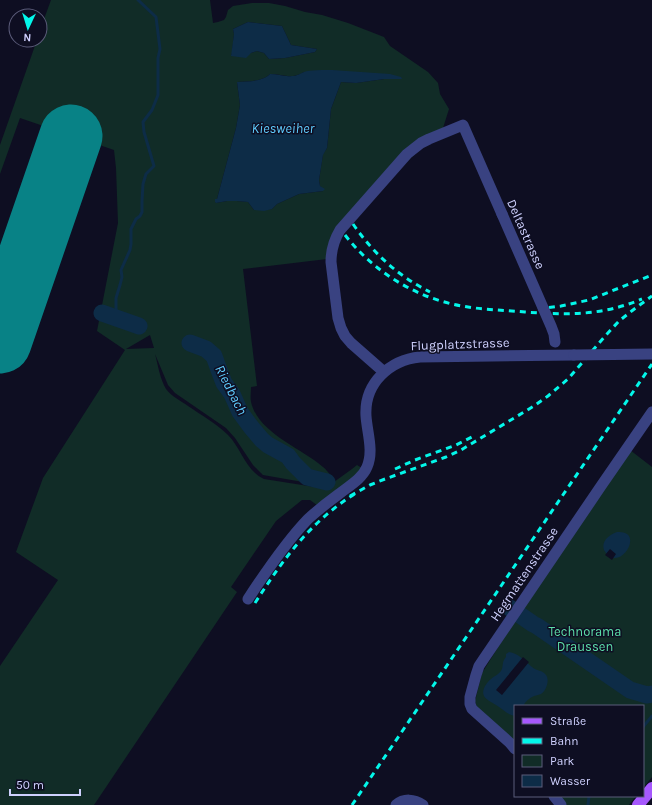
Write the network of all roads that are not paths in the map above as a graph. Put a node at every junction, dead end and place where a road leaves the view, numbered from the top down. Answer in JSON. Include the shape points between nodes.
{"nodes":[{"id":1,"x":652,"y":354,"type":"edge"},
{"id":2,"x":556,"y":355,"type":"junction"},
{"id":3,"x":384,"y":372,"type":"junction"},
{"id":4,"x":652,"y":412,"type":"edge"},
{"id":5,"x":248,"y":599,"type":"dead end"},
{"id":6,"x":514,"y":748,"type":"edge"},
{"id":7,"x":652,"y":788,"type":"edge"},
{"id":8,"x":555,"y":797,"type":"edge"},
{"id":9,"x":396,"y":805,"type":"edge"},
{"id":10,"x":423,"y":805,"type":"edge"},
{"id":11,"x":561,"y":805,"type":"edge"},
{"id":12,"x":638,"y":805,"type":"edge"}],
"edges":[{"from":1,"to":2,"type":"street","name":"Flugplatzstrasse","bridge":true},
{"from":2,"to":3,"type":"street","name":"Flugplatzstrasse","via":[[420,357],[403,360]]},
{"from":2,"to":3,"type":"street","name":"Deltastrasse","bridge":true,"via":[[551,326],[463,126],[428,139],[407,154],[345,224],[334,244],[331,256],[341,328],[350,344]]},
{"from":3,"to":5,"type":"street","name":"Flugplatzstrasse","via":[[373,387],[367,405],[370,452],[366,470],[358,480],[304,524]]},
{"from":4,"to":6,"type":"street","name":"Hegmattenstrasse","via":[[479,666],[471,706]]},
{"from":7,"to":12,"type":"main road"},
{"from":8,"to":11,"type":"street"},
{"from":9,"to":10,"type":"street","via":[[409,800]]}]}
